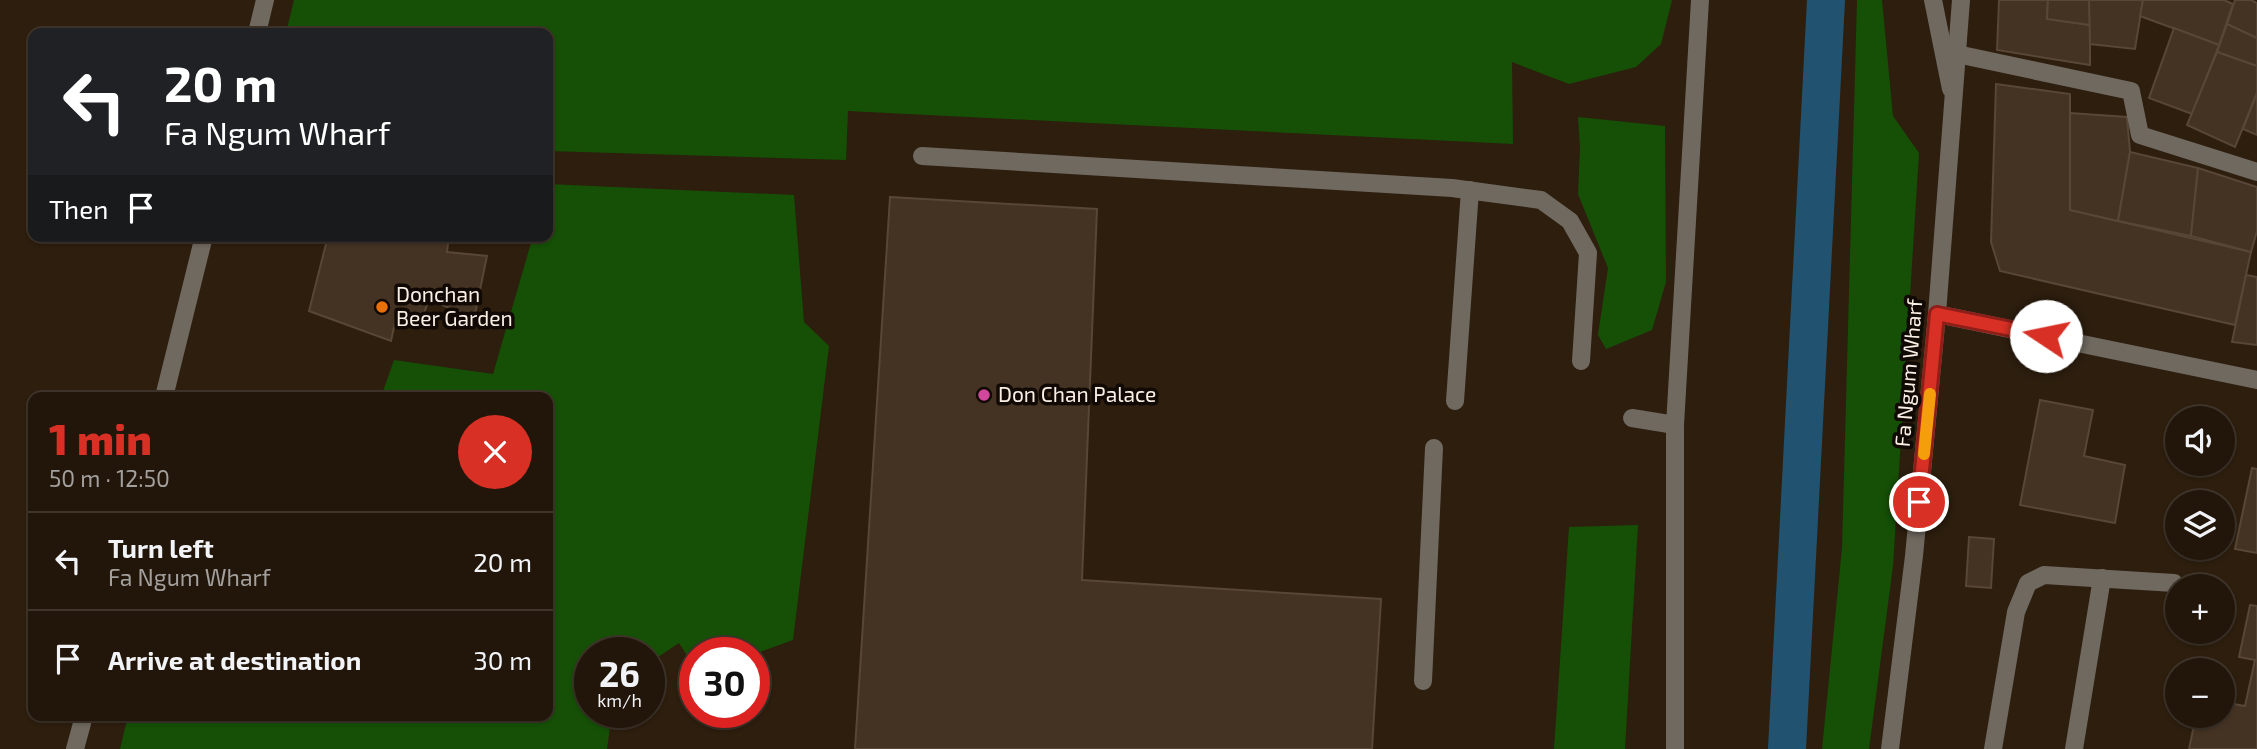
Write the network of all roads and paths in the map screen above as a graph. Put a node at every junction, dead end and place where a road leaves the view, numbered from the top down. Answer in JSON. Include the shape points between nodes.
{"nodes":[{"id":1,"x":265,"y":0,"type":"edge"},
{"id":2,"x":1700,"y":0,"type":"edge"},
{"id":3,"x":1933,"y":0,"type":"edge"},
{"id":4,"x":1961,"y":0,"type":"edge"},
{"id":5,"x":258,"y":28,"type":"edge"},
{"id":6,"x":1957,"y":54,"type":"junction"},
{"id":7,"x":1954,"y":100,"type":"junction"},
{"id":8,"x":922,"y":156,"type":"dead end"},
{"id":9,"x":2257,"y":172,"type":"edge"},
{"id":10,"x":1471,"y":190,"type":"junction"},
{"id":11,"x":203,"y":242,"type":"edge"},
{"id":12,"x":1937,"y":314,"type":"junction"},
{"id":13,"x":1581,"y":361,"type":"dead end"},
{"id":14,"x":2257,"y":380,"type":"edge"},
{"id":15,"x":165,"y":392,"type":"edge"},
{"id":16,"x":1455,"y":401,"type":"dead end"},
{"id":17,"x":1632,"y":418,"type":"dead end"},
{"id":18,"x":1675,"y":425,"type":"junction"},
{"id":19,"x":1434,"y":448,"type":"dead end"},
{"id":20,"x":2102,"y":578,"type":"junction"},
{"id":21,"x":2165,"y":582,"type":"edge"},
{"id":22,"x":1423,"y":681,"type":"dead end"},
{"id":23,"x":82,"y":721,"type":"edge"},
{"id":24,"x":75,"y":749,"type":"edge"},
{"id":25,"x":1675,"y":749,"type":"edge"},
{"id":26,"x":1890,"y":749,"type":"edge"},
{"id":27,"x":1993,"y":749,"type":"edge"},
{"id":28,"x":2074,"y":749,"type":"edge"}],
"edges":[{"from":1,"to":5,"type":"street"},
{"from":2,"to":18,"type":"street"},
{"from":3,"to":7,"type":"street"},
{"from":4,"to":6,"type":"street","name":"Fa Ngum Wharf"},
{"from":6,"to":7,"type":"street","name":"Fa Ngum Wharf"},
{"from":6,"to":9,"type":"street","via":[[2131,91],[2140,135]]},
{"from":7,"to":12,"type":"street","name":"Fa Ngum Wharf"},
{"from":8,"to":10,"type":"street"},
{"from":10,"to":13,"type":"street","via":[[1541,200],[1570,221],[1588,253]]},
{"from":10,"to":16,"type":"street"},
{"from":11,"to":15,"type":"street"},
{"from":12,"to":14,"type":"street"},
{"from":12,"to":26,"type":"street","name":"Fa Ngum Wharf"},
{"from":17,"to":18,"type":"street"},
{"from":18,"to":25,"type":"street"},
{"from":19,"to":22,"type":"street"},
{"from":20,"to":21,"type":"street"},
{"from":20,"to":27,"type":"street","via":[[2044,575],[2028,583],[2016,612]]},
{"from":20,"to":28,"type":"street"},
{"from":23,"to":24,"type":"street"}]}
